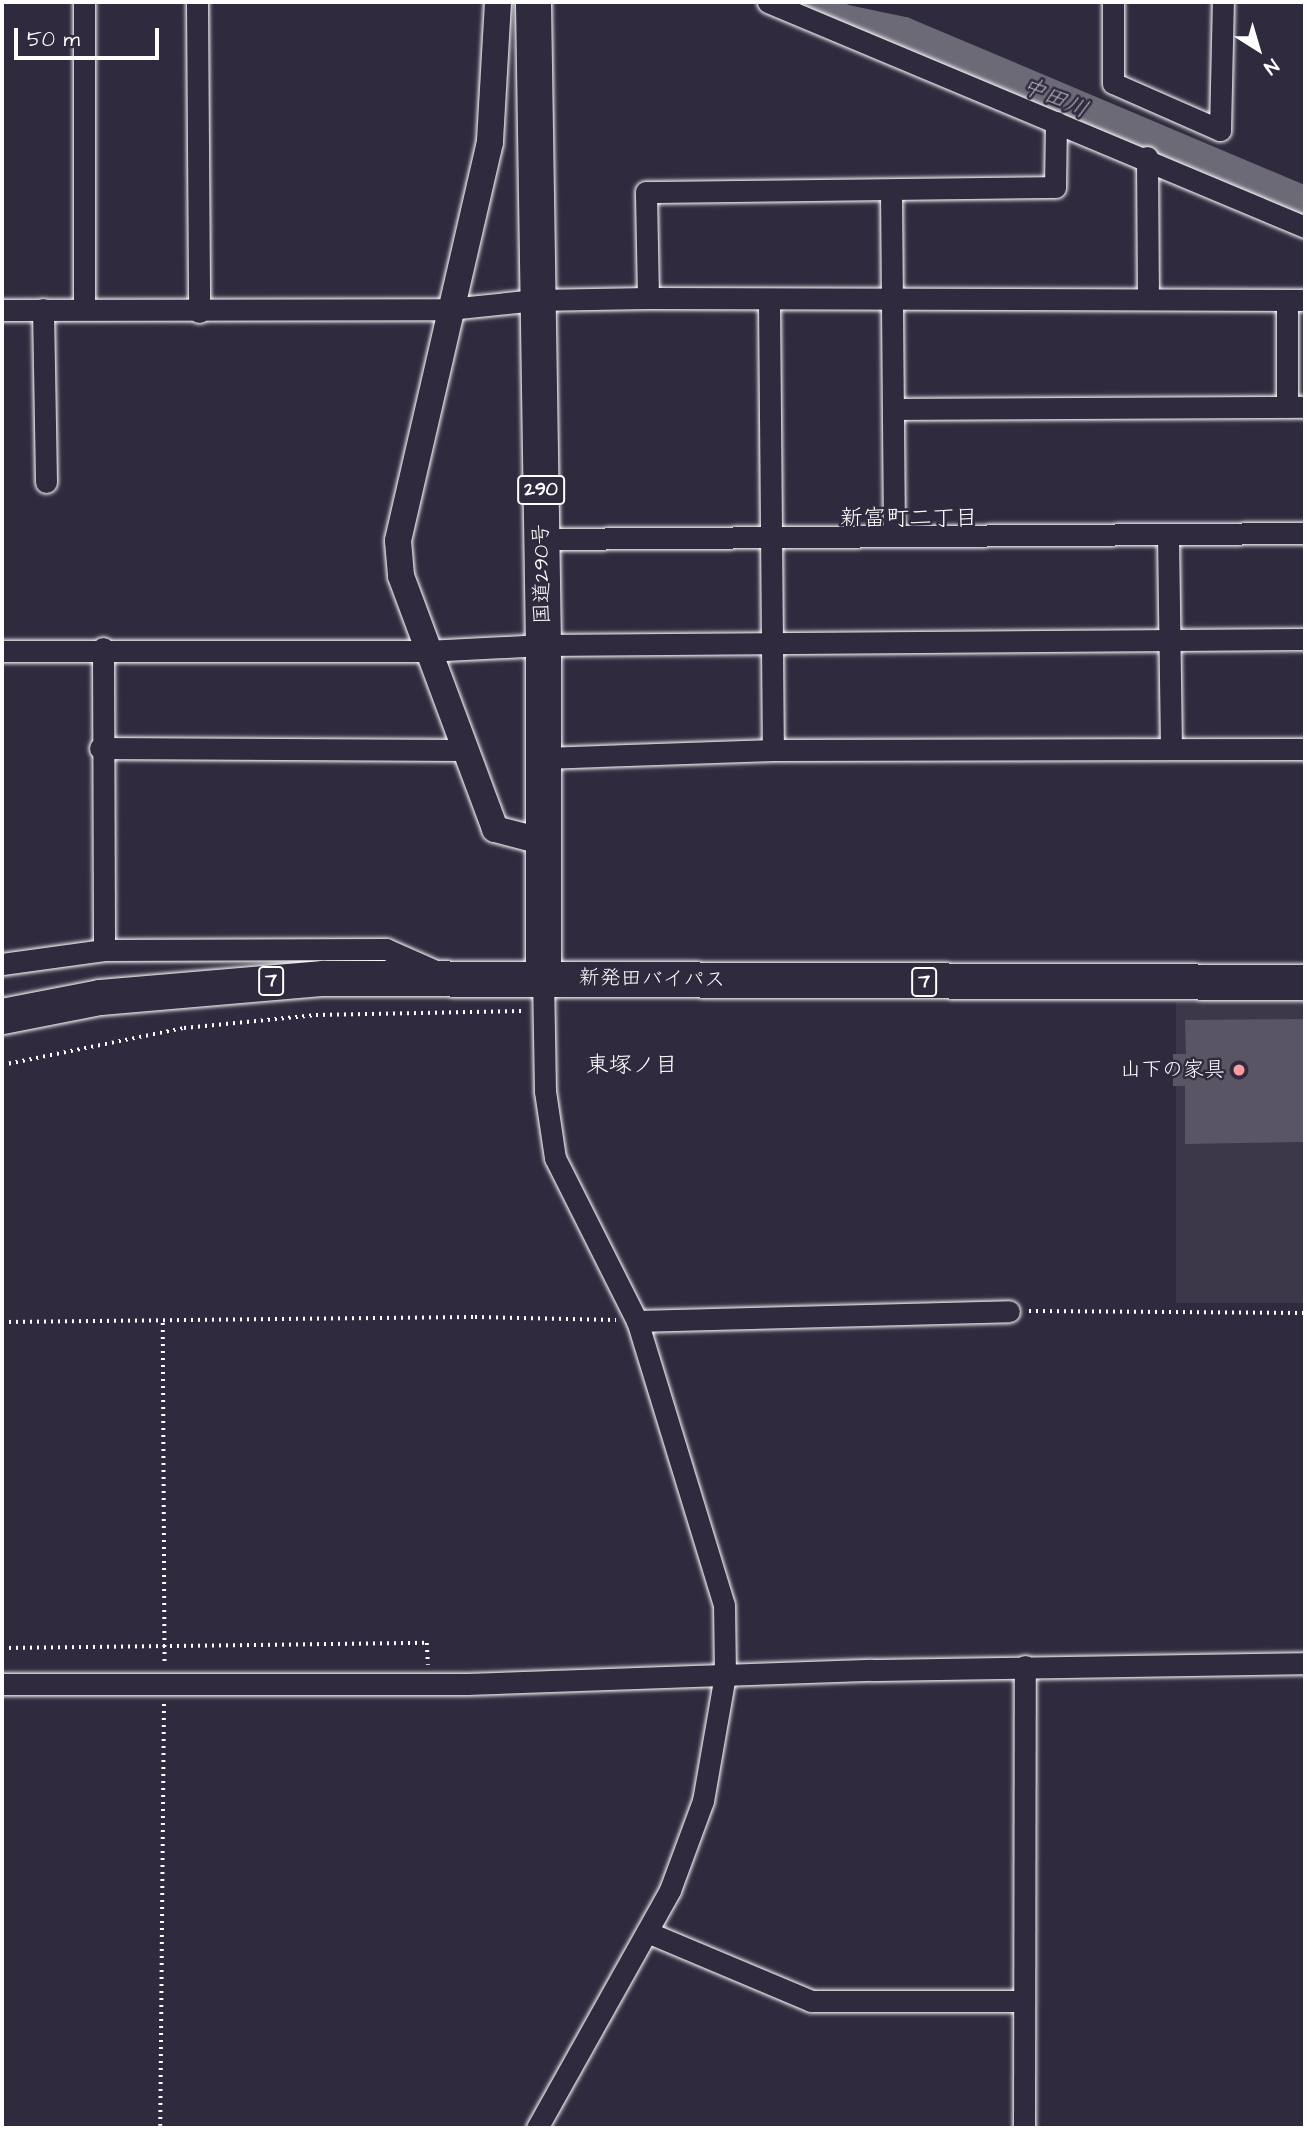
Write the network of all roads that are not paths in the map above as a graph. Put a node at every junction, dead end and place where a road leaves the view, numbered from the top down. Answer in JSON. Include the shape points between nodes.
{"nodes":[{"id":1,"x":85,"y":2,"type":"edge"},
{"id":2,"x":197,"y":2,"type":"edge"},
{"id":3,"x":498,"y":2,"type":"edge"},
{"id":4,"x":533,"y":2,"type":"edge"},
{"id":5,"x":1113,"y":2,"type":"edge"},
{"id":6,"x":1223,"y":2,"type":"edge"},
{"id":7,"x":774,"y":3,"type":"edge"},
{"id":8,"x":1056,"y":122,"type":"junction"},
{"id":9,"x":1147,"y":157,"type":"junction"},
{"id":10,"x":891,"y":191,"type":"junction"},
{"id":11,"x":1305,"y":227,"type":"edge"},
{"id":12,"x":648,"y":298,"type":"junction"},
{"id":13,"x":1148,"y":299,"type":"junction"},
{"id":14,"x":536,"y":300,"type":"junction"},
{"id":15,"x":1296,"y":300,"type":"edge"},
{"id":16,"x":769,"y":301,"type":"junction"},
{"id":17,"x":894,"y":301,"type":"junction"},
{"id":18,"x":84,"y":308,"type":"junction"},
{"id":19,"x":43,"y":309,"type":"junction"},
{"id":20,"x":449,"y":309,"type":"junction"},
{"id":21,"x":2,"y":310,"type":"edge"},
{"id":22,"x":199,"y":312,"type":"junction"},
{"id":23,"x":1296,"y":407,"type":"edge"},
{"id":24,"x":895,"y":409,"type":"junction"},
{"id":25,"x":46,"y":482,"type":"dead end"},
{"id":26,"x":1305,"y":533,"type":"edge"},
{"id":27,"x":894,"y":534,"type":"junction"},
{"id":28,"x":1168,"y":535,"type":"junction"},
{"id":29,"x":770,"y":536,"type":"junction"},
{"id":30,"x":542,"y":539,"type":"junction"},
{"id":31,"x":1169,"y":639,"type":"junction"},
{"id":32,"x":1305,"y":639,"type":"edge"},
{"id":33,"x":771,"y":643,"type":"junction"},
{"id":34,"x":543,"y":645,"type":"junction"},
{"id":35,"x":103,"y":648,"type":"junction"},
{"id":36,"x":2,"y":651,"type":"edge"},
{"id":37,"x":426,"y":651,"type":"junction"},
{"id":38,"x":100,"y":748,"type":"junction"},
{"id":39,"x":1171,"y":749,"type":"junction"},
{"id":40,"x":1305,"y":749,"type":"edge"},
{"id":41,"x":462,"y":750,"type":"junction"},
{"id":42,"x":773,"y":750,"type":"junction"},
{"id":43,"x":544,"y":758,"type":"junction"},
{"id":44,"x":541,"y":841,"type":"junction"},
{"id":45,"x":104,"y":950,"type":"junction"},
{"id":46,"x":2,"y":964,"type":"edge"},
{"id":47,"x":446,"y":976,"type":"junction"},
{"id":48,"x":1305,"y":982,"type":"edge"},
{"id":49,"x":543,"y":994,"type":"junction"},
{"id":50,"x":2,"y":1016,"type":"edge"},
{"id":51,"x":1009,"y":1311,"type":"road end"},
{"id":52,"x":637,"y":1321,"type":"junction"},
{"id":53,"x":1305,"y":1662,"type":"edge"},
{"id":54,"x":1025,"y":1666,"type":"junction"},
{"id":55,"x":725,"y":1675,"type":"junction"},
{"id":56,"x":2,"y":1684,"type":"edge"},
{"id":57,"x":647,"y":1932,"type":"junction"},
{"id":58,"x":1024,"y":2001,"type":"junction"},
{"id":59,"x":537,"y":2128,"type":"edge"},
{"id":60,"x":1024,"y":2128,"type":"edge"}],
"edges":[{"from":1,"to":18,"type":"street"},
{"from":2,"to":22,"type":"street"},
{"from":3,"to":20,"type":"street","via":[[490,142]]},
{"from":4,"to":14,"type":"highway","name":"国道290号","number":"290"},
{"from":5,"to":6,"type":"street","via":[[1112,83],[1220,130]]},
{"from":7,"to":8,"type":"street"},
{"from":8,"to":9,"type":"street"},
{"from":8,"to":10,"type":"street","via":[[1055,187]]},
{"from":9,"to":11,"type":"street"},
{"from":9,"to":13,"type":"street"},
{"from":10,"to":12,"type":"street","via":[[646,192]]},
{"from":10,"to":17,"type":"street"},
{"from":12,"to":14,"type":"street"},
{"from":12,"to":16,"type":"street"},
{"from":13,"to":15,"type":"street"},
{"from":13,"to":17,"type":"street"},
{"from":14,"to":20,"type":"street"},
{"from":14,"to":30,"type":"highway","name":"国道290号","number":"290"},
{"from":15,"to":23,"type":"street"},
{"from":16,"to":17,"type":"street"},
{"from":16,"to":29,"type":"street"},
{"from":17,"to":24,"type":"street"},
{"from":18,"to":19,"type":"street"},
{"from":18,"to":22,"type":"street"},
{"from":19,"to":21,"type":"street"},
{"from":19,"to":25,"type":"street"},
{"from":20,"to":22,"type":"street"},
{"from":20,"to":37,"type":"street","via":[[398,541],[401,576]]},
{"from":23,"to":24,"type":"street"},
{"from":24,"to":27,"type":"street"},
{"from":26,"to":28,"type":"street"},
{"from":27,"to":28,"type":"street"},
{"from":27,"to":29,"type":"street"},
{"from":28,"to":31,"type":"street"},
{"from":29,"to":30,"type":"street"},
{"from":29,"to":33,"type":"street"},
{"from":30,"to":34,"type":"highway","name":"国道290号","number":"290"},
{"from":31,"to":32,"type":"street"},
{"from":31,"to":33,"type":"street"},
{"from":31,"to":39,"type":"street"},
{"from":33,"to":34,"type":"street"},
{"from":33,"to":42,"type":"street"},
{"from":34,"to":37,"type":"street"},
{"from":34,"to":43,"type":"highway","name":"国道290号","number":"290"},
{"from":35,"to":36,"type":"street"},
{"from":35,"to":37,"type":"street"},
{"from":35,"to":38,"type":"street"},
{"from":37,"to":41,"type":"street"},
{"from":38,"to":41,"type":"street"},
{"from":38,"to":45,"type":"street"},
{"from":39,"to":40,"type":"street"},
{"from":39,"to":42,"type":"street"},
{"from":41,"to":44,"type":"street","via":[[495,829]]},
{"from":42,"to":43,"type":"street"},
{"from":43,"to":44,"type":"highway","name":"国道290号","number":"290"},
{"from":44,"to":49,"type":"highway","name":"国道290号","number":"290"},
{"from":45,"to":46,"type":"street"},
{"from":45,"to":47,"type":"street","via":[[387,949]]},
{"from":47,"to":49,"type":"highway","name":"新発田バイパス","number":"7"},
{"from":47,"to":50,"type":"highway","name":"新発田バイパス","number":"7","via":[[185,988],[100,997]]},
{"from":48,"to":49,"type":"highway","name":"新発田バイパス","number":"7"},
{"from":49,"to":52,"type":"street","via":[[545,1091],[555,1158]]},
{"from":51,"to":52,"type":"street"},
{"from":52,"to":55,"type":"street","via":[[724,1605]]},
{"from":53,"to":54,"type":"street"},
{"from":54,"to":55,"type":"street"},
{"from":54,"to":58,"type":"street"},
{"from":55,"to":56,"type":"street"},
{"from":55,"to":57,"type":"street","via":[[703,1801],[670,1890]]},
{"from":57,"to":58,"type":"street","via":[[811,2001]]},
{"from":57,"to":59,"type":"street"},
{"from":58,"to":60,"type":"street"}]}
